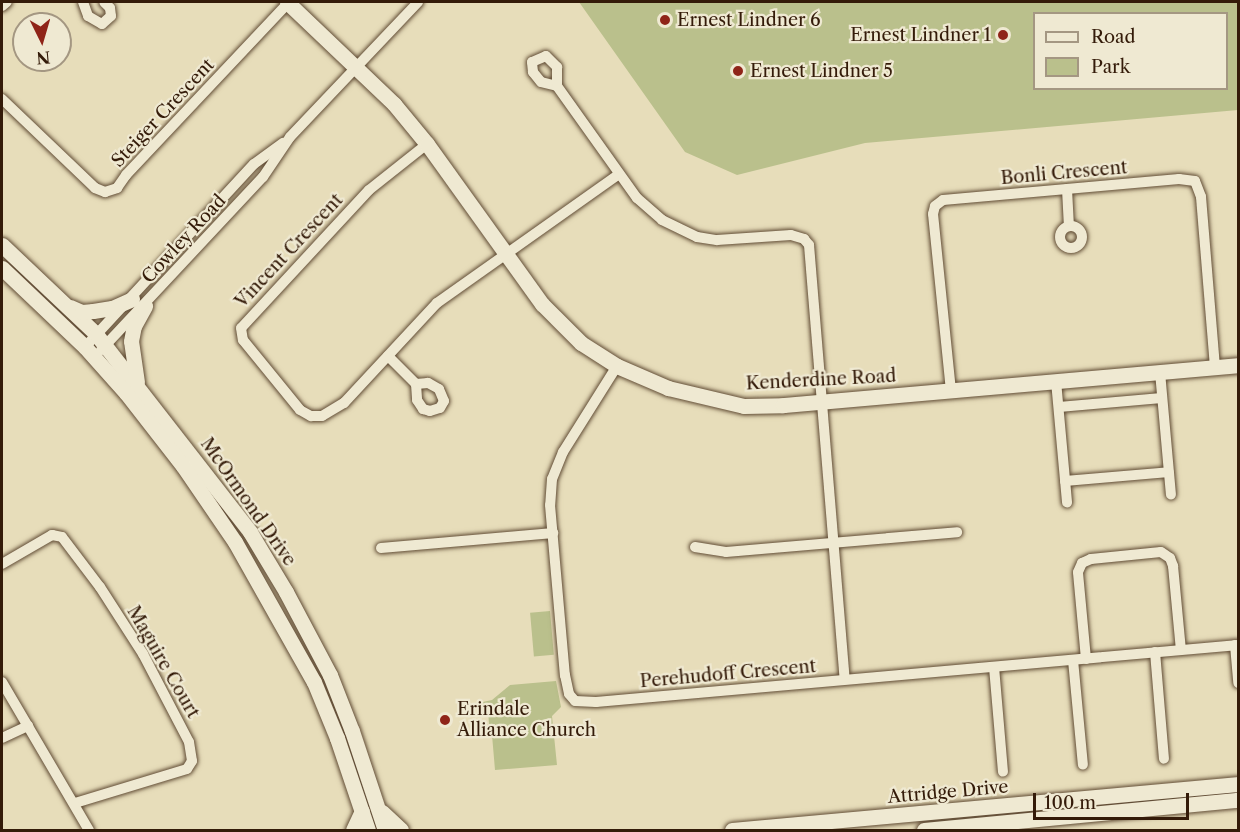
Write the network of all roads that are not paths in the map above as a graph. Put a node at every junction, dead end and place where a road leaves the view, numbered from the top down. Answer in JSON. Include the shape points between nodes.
{"nodes":[{"id":1,"x":7,"y":2,"type":"edge"},
{"id":2,"x":83,"y":2,"type":"edge"},
{"id":3,"x":104,"y":2,"type":"edge"},
{"id":4,"x":288,"y":2,"type":"edge"},
{"id":5,"x":418,"y":2,"type":"edge"},
{"id":6,"x":2,"y":6,"type":"edge"},
{"id":7,"x":354,"y":68,"type":"junction"},
{"id":8,"x":557,"y":86,"type":"dead end"},
{"id":9,"x":2,"y":99,"type":"edge"},
{"id":10,"x":427,"y":144,"type":"junction"},
{"id":11,"x":619,"y":174,"type":"junction"},
{"id":12,"x":1067,"y":189,"type":"junction"},
{"id":13,"x":1069,"y":225,"type":"dead end"},
{"id":14,"x":2,"y":245,"type":"edge"},
{"id":15,"x":504,"y":253,"type":"junction"},
{"id":16,"x":2,"y":268,"type":"edge"},
{"id":17,"x":139,"y":302,"type":"junction"},
{"id":18,"x":64,"y":304,"type":"junction"},
{"id":19,"x":95,"y":346,"type":"junction"},
{"id":20,"x":388,"y":356,"type":"junction"},
{"id":21,"x":1239,"y":365,"type":"edge"},
{"id":22,"x":617,"y":366,"type":"junction"},
{"id":23,"x":1215,"y":367,"type":"junction"},
{"id":24,"x":1160,"y":372,"type":"junction"},
{"id":25,"x":1056,"y":381,"type":"junction"},
{"id":26,"x":416,"y":384,"type":"dead end"},
{"id":27,"x":137,"y":385,"type":"junction"},
{"id":28,"x":951,"y":391,"type":"junction"},
{"id":29,"x":1162,"y":398,"type":"junction"},
{"id":30,"x":821,"y":404,"type":"junction"},
{"id":31,"x":1059,"y":407,"type":"junction"},
{"id":32,"x":1169,"y":472,"type":"junction"},
{"id":33,"x":1065,"y":481,"type":"junction"},
{"id":34,"x":1171,"y":495,"type":"dead end"},
{"id":35,"x":1067,"y":503,"type":"dead end"},
{"id":36,"x":957,"y":532,"type":"dead end"},
{"id":37,"x":553,"y":533,"type":"junction"},
{"id":38,"x":833,"y":543,"type":"junction"},
{"id":39,"x":695,"y":547,"type":"dead end"},
{"id":40,"x":381,"y":548,"type":"dead end"},
{"id":41,"x":2,"y":564,"type":"edge"},
{"id":42,"x":1237,"y":645,"type":"edge"},
{"id":43,"x":1181,"y":650,"type":"junction"},
{"id":44,"x":1155,"y":652,"type":"junction"},
{"id":45,"x":1086,"y":659,"type":"junction"},
{"id":46,"x":1073,"y":660,"type":"junction"},
{"id":47,"x":994,"y":667,"type":"junction"},
{"id":48,"x":845,"y":679,"type":"junction"},
{"id":49,"x":2,"y":682,"type":"edge"},
{"id":50,"x":1239,"y":683,"type":"edge"},
{"id":51,"x":28,"y":726,"type":"junction"},
{"id":52,"x":2,"y":738,"type":"edge"},
{"id":53,"x":1164,"y":759,"type":"dead end"},
{"id":54,"x":1083,"y":765,"type":"dead end"},
{"id":55,"x":1003,"y":771,"type":"dead end"},
{"id":56,"x":1239,"y":784,"type":"edge"},
{"id":57,"x":1239,"y":800,"type":"edge"},
{"id":58,"x":75,"y":803,"type":"junction"},
{"id":59,"x":362,"y":811,"type":"junction"},
{"id":60,"x":380,"y":811,"type":"junction"},
{"id":61,"x":89,"y":831,"type":"edge"},
{"id":62,"x":353,"y":831,"type":"edge"},
{"id":63,"x":368,"y":831,"type":"edge"},
{"id":64,"x":385,"y":831,"type":"edge"},
{"id":65,"x":401,"y":831,"type":"edge"},
{"id":66,"x":732,"y":831,"type":"edge"},
{"id":67,"x":924,"y":831,"type":"edge"}],
"edges":[{"from":1,"to":6,"type":"street"},
{"from":2,"to":3,"type":"street","via":[[88,16],[102,24],[111,16]]},
{"from":4,"to":7,"type":"main road","name":"Kenderdine Road"},
{"from":4,"to":9,"type":"street","name":"Steiger Crescent","via":[[117,188],[105,192],[95,188]]},
{"from":5,"to":7,"type":"street","name":"Cowley Road"},
{"from":7,"to":10,"type":"main road","name":"Kenderdine Road","via":[[393,104]]},
{"from":7,"to":17,"type":"street","name":"Cowley Road","via":[[290,137],[254,164]]},
{"from":8,"to":11,"type":"street"},
{"from":10,"to":15,"type":"main road","name":"Kenderdine Road"},
{"from":10,"to":20,"type":"street","name":"Vincent Crescent","via":[[369,190],[241,328],[243,340],[300,410],[312,416],[322,416],[344,403]]},
{"from":11,"to":15,"type":"street","name":"Vincent Crescent"},
{"from":11,"to":30,"type":"street","via":[[637,198],[662,220],[697,237],[735,241],[791,235],[804,239]]},
{"from":12,"to":13,"type":"street"},
{"from":12,"to":23,"type":"street","name":"Bonli Crescent","via":[[1195,181],[1201,197]]},
{"from":12,"to":28,"type":"street","name":"Bonli Crescent","via":[[943,200],[935,206]]},
{"from":14,"to":18,"type":"main road","name":"McOrmond Drive"},
{"from":15,"to":20,"type":"street","name":"Vincent Crescent","via":[[437,303]]},
{"from":15,"to":22,"type":"main road","name":"Kenderdine Road","via":[[542,304],[580,343]]},
{"from":16,"to":19,"type":"main road","name":"McOrmond Drive"},
{"from":17,"to":18,"type":"main road","via":[[82,312]]},
{"from":17,"to":19,"type":"street","name":"Cowley Road"},
{"from":17,"to":27,"type":"main road","via":[[131,341]]},
{"from":18,"to":19,"type":"main road","name":"McOrmond Drive"},
{"from":19,"to":27,"type":"main road","name":"McOrmond Drive"},
{"from":19,"to":59,"type":"main road","name":"McOrmond Drive","via":[[183,466],[270,601],[314,682]]},
{"from":20,"to":26,"type":"street"},
{"from":21,"to":23,"type":"main road","name":"Kenderdine Road"},
{"from":22,"to":30,"type":"main road","name":"Kenderdine Road","via":[[668,388],[744,406]]},
{"from":22,"to":37,"type":"street","name":"Perehudoff Crescent","via":[[563,452],[552,479]]},
{"from":23,"to":24,"type":"main road","name":"Kenderdine Road"},
{"from":24,"to":25,"type":"main road","name":"Kenderdine Road"},
{"from":24,"to":29,"type":"street"},
{"from":25,"to":28,"type":"main road","name":"Kenderdine Road"},
{"from":25,"to":31,"type":"street"},
{"from":27,"to":60,"type":"main road","name":"McOrmond Drive","via":[[250,532],[286,592],[330,675]]},
{"from":28,"to":30,"type":"main road","name":"Kenderdine Road"},
{"from":29,"to":31,"type":"street"},
{"from":29,"to":32,"type":"street"},
{"from":30,"to":38,"type":"street"},
{"from":31,"to":33,"type":"street"},
{"from":32,"to":33,"type":"street"},
{"from":32,"to":34,"type":"street"},
{"from":33,"to":35,"type":"street"},
{"from":36,"to":38,"type":"street"},
{"from":37,"to":40,"type":"street"},
{"from":37,"to":48,"type":"street","name":"Perehudoff Crescent","via":[[567,688],[575,701]]},
{"from":38,"to":39,"type":"street","via":[[726,552]]},
{"from":38,"to":48,"type":"street"},
{"from":41,"to":58,"type":"street","name":"Maguire Court","via":[[52,535],[62,537],[143,654],[189,742],[192,761],[187,769]]},
{"from":42,"to":43,"type":"street","name":"Perehudoff Crescent"},
{"from":42,"to":50,"type":"street"},
{"from":43,"to":44,"type":"street","name":"Perehudoff Crescent"},
{"from":43,"to":45,"type":"street","via":[[1173,566],[1161,552],[1082,563],[1078,572]]},
{"from":44,"to":45,"type":"street","name":"Perehudoff Crescent"},
{"from":44,"to":53,"type":"street"},
{"from":45,"to":46,"type":"street","name":"Perehudoff Crescent"},
{"from":46,"to":47,"type":"street","name":"Perehudoff Crescent"},
{"from":46,"to":54,"type":"street"},
{"from":47,"to":48,"type":"street","name":"Perehudoff Crescent"},
{"from":47,"to":55,"type":"street"},
{"from":49,"to":51,"type":"street"},
{"from":51,"to":52,"type":"street"},
{"from":51,"to":58,"type":"street"},
{"from":56,"to":66,"type":"main road","name":"Attridge Drive"},
{"from":57,"to":67,"type":"main road","name":"Attridge Drive"},
{"from":58,"to":61,"type":"street"},
{"from":59,"to":62,"type":"main road"},
{"from":59,"to":63,"type":"main road","name":"McOrmond Drive"},
{"from":60,"to":64,"type":"main road","name":"McOrmond Drive"},
{"from":60,"to":65,"type":"main road"}]}
